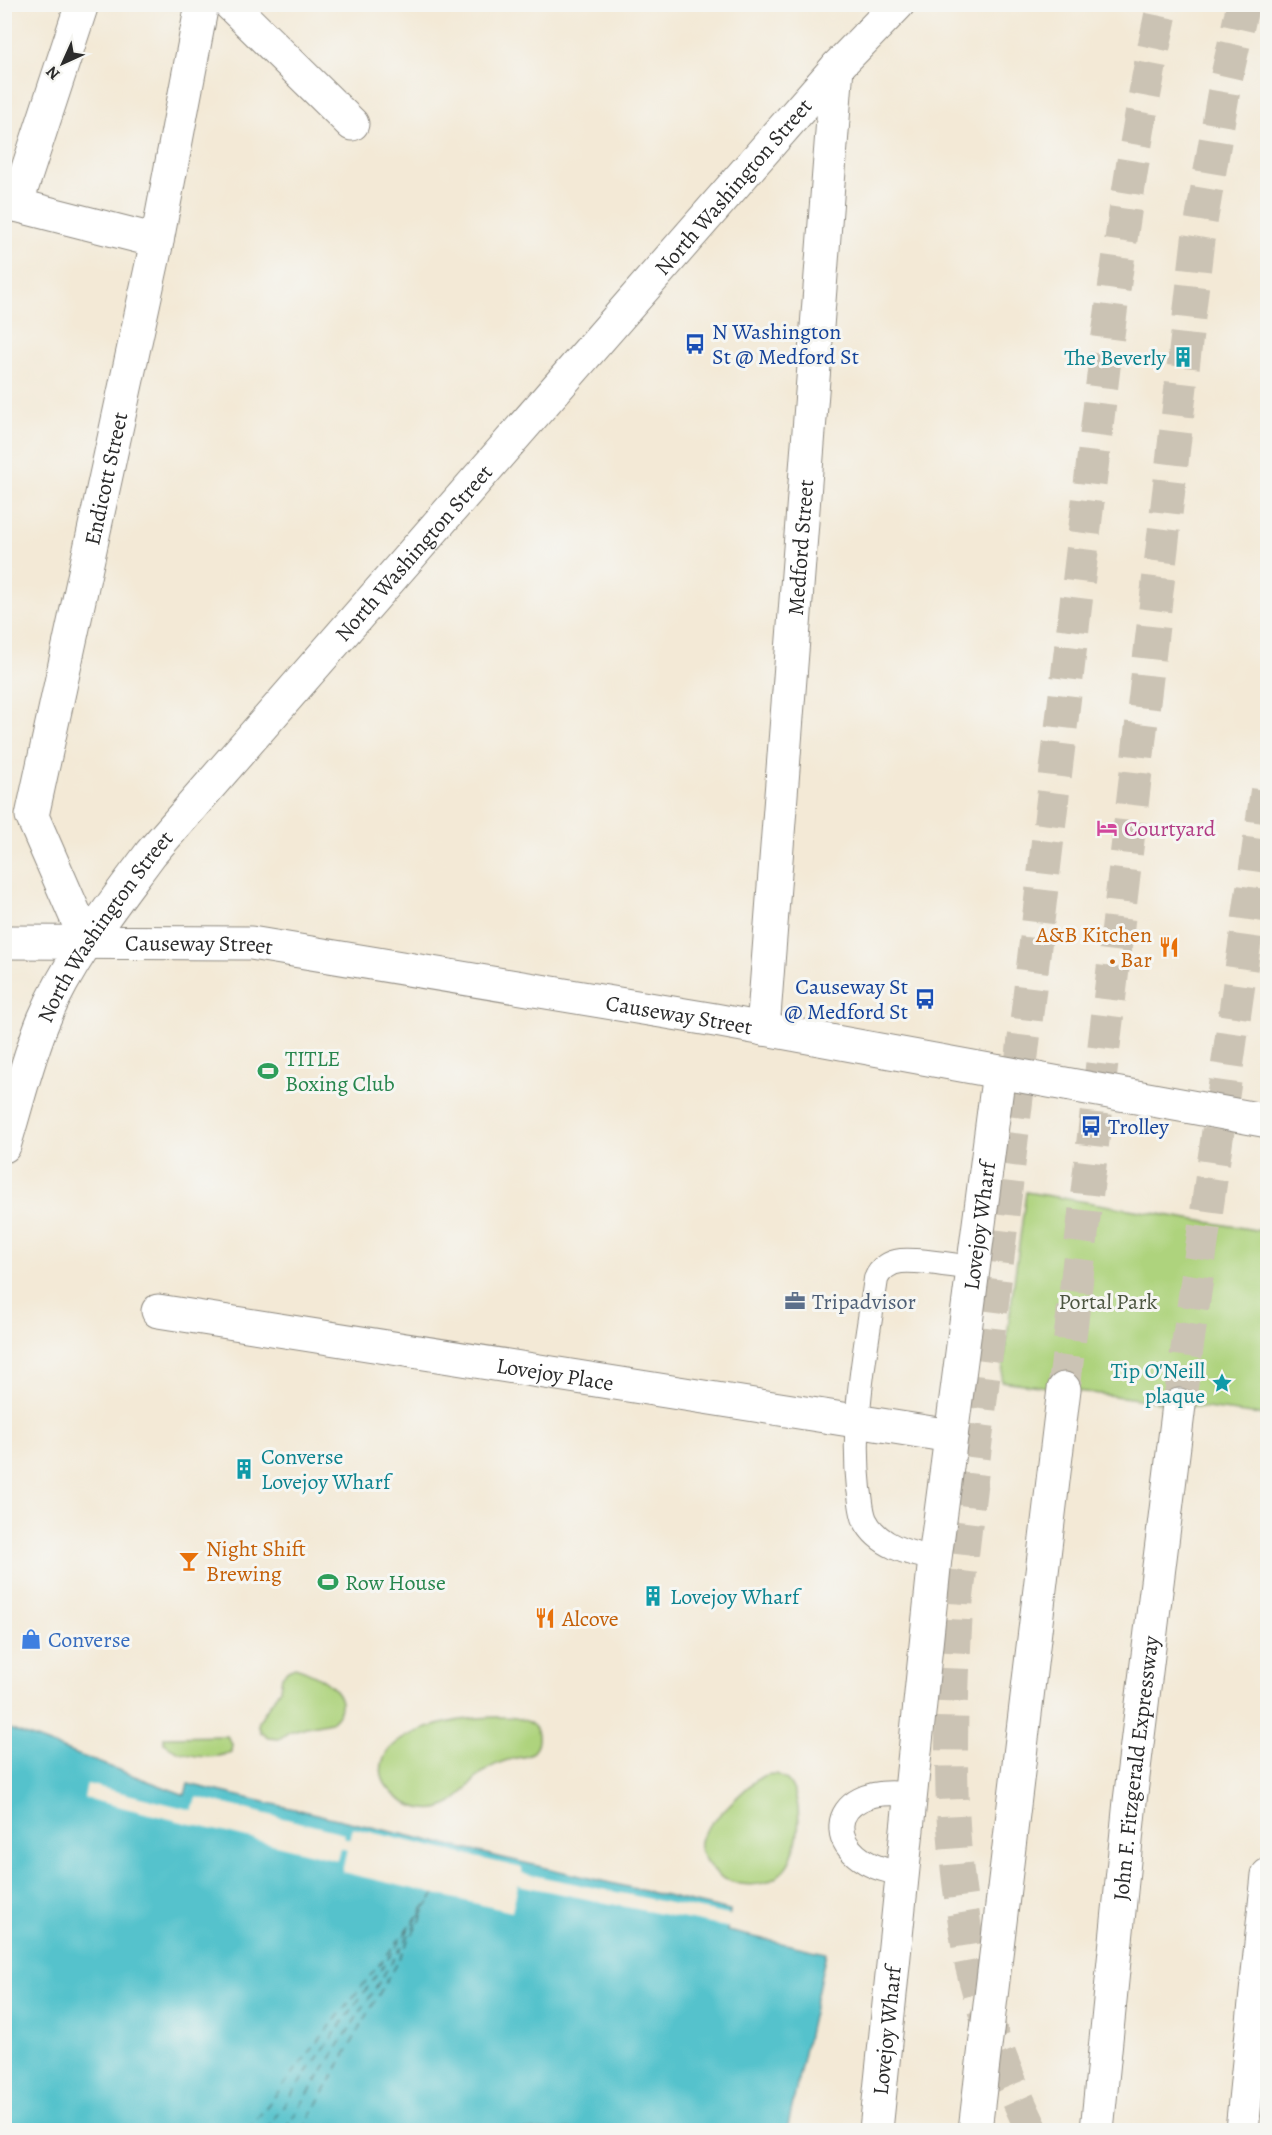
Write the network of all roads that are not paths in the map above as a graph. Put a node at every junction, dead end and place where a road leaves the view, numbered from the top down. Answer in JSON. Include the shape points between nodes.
{"nodes":[{"id":1,"x":82,"y":4,"type":"edge"},
{"id":2,"x":202,"y":4,"type":"edge"},
{"id":3,"x":230,"y":4,"type":"edge"},
{"id":4,"x":898,"y":4,"type":"edge"},
{"id":5,"x":837,"y":67,"type":"junction"},
{"id":6,"x":352,"y":124,"type":"dead end"},
{"id":7,"x":10,"y":204,"type":"edge"},
{"id":8,"x":157,"y":240,"type":"junction"},
{"id":9,"x":4,"y":942,"type":"edge"},
{"id":10,"x":87,"y":942,"type":"junction"},
{"id":11,"x":763,"y":1029,"type":"junction"},
{"id":12,"x":999,"y":1072,"type":"junction"},
{"id":13,"x":1268,"y":1121,"type":"edge"},
{"id":14,"x":4,"y":1146,"type":"edge"},
{"id":15,"x":973,"y":1268,"type":"junction"},
{"id":16,"x":158,"y":1311,"type":"dead end"},
{"id":17,"x":1064,"y":1389,"type":"tunnel mouth"},
{"id":18,"x":1179,"y":1405,"type":"tunnel mouth"},
{"id":19,"x":856,"y":1422,"type":"junction"},
{"id":20,"x":951,"y":1436,"type":"junction"},
{"id":21,"x":935,"y":1558,"type":"junction"},
{"id":22,"x":911,"y":1795,"type":"junction"},
{"id":23,"x":903,"y":1873,"type":"junction"},
{"id":24,"x":1268,"y":1875,"type":"edge"},
{"id":25,"x":876,"y":2130,"type":"edge"},
{"id":26,"x":975,"y":2130,"type":"edge"},
{"id":27,"x":1097,"y":2130,"type":"edge"},
{"id":28,"x":1242,"y":2130,"type":"edge"}],
"edges":[{"from":1,"to":7,"type":"main road"},
{"from":2,"to":8,"type":"main road","name":"Endicott Street"},
{"from":3,"to":6,"type":"main road"},
{"from":4,"to":5,"type":"main road","name":"North Washington Street"},
{"from":5,"to":10,"type":"main road","name":"North Washington Street","via":[[164,837]]},
{"from":5,"to":11,"type":"main road","name":"Medford Street"},
{"from":7,"to":8,"type":"main road"},
{"from":8,"to":10,"type":"main road","name":"Endicott Street","via":[[32,816]]},
{"from":9,"to":10,"type":"main road","name":"Causeway Street"},
{"from":10,"to":11,"type":"main road","name":"Causeway Street","via":[[251,943]]},
{"from":10,"to":14,"type":"main road","name":"North Washington Street","via":[[45,1019]]},
{"from":11,"to":12,"type":"main road","name":"Causeway Street"},
{"from":12,"to":13,"type":"main road","name":"Causeway Street"},
{"from":12,"to":15,"type":"main road","name":"Lovejoy Wharf"},
{"from":15,"to":19,"type":"lane","via":[[902,1260],[879,1272]]},
{"from":15,"to":20,"type":"main road","name":"Lovejoy Wharf"},
{"from":16,"to":19,"type":"main road","name":"Lovejoy Place"},
{"from":17,"to":26,"type":"main road"},
{"from":18,"to":27,"type":"main road","name":"John F. Fitzgerald Expressway","via":[[1135,1758]]},
{"from":19,"to":20,"type":"main road","name":"Lovejoy Place"},
{"from":19,"to":21,"type":"lane","via":[[856,1465],[865,1520],[893,1547]]},
{"from":20,"to":21,"type":"main road","name":"Lovejoy Wharf"},
{"from":21,"to":22,"type":"main road","name":"Lovejoy Wharf"},
{"from":22,"to":23,"type":"main road","name":"Lovejoy Wharf"},
{"from":22,"to":23,"type":"lane","via":[[883,1793],[861,1798],[847,1808],[841,1823],[843,1840],[860,1859]]},
{"from":23,"to":25,"type":"main road","name":"Lovejoy Wharf"},
{"from":24,"to":28,"type":"main road"}]}
